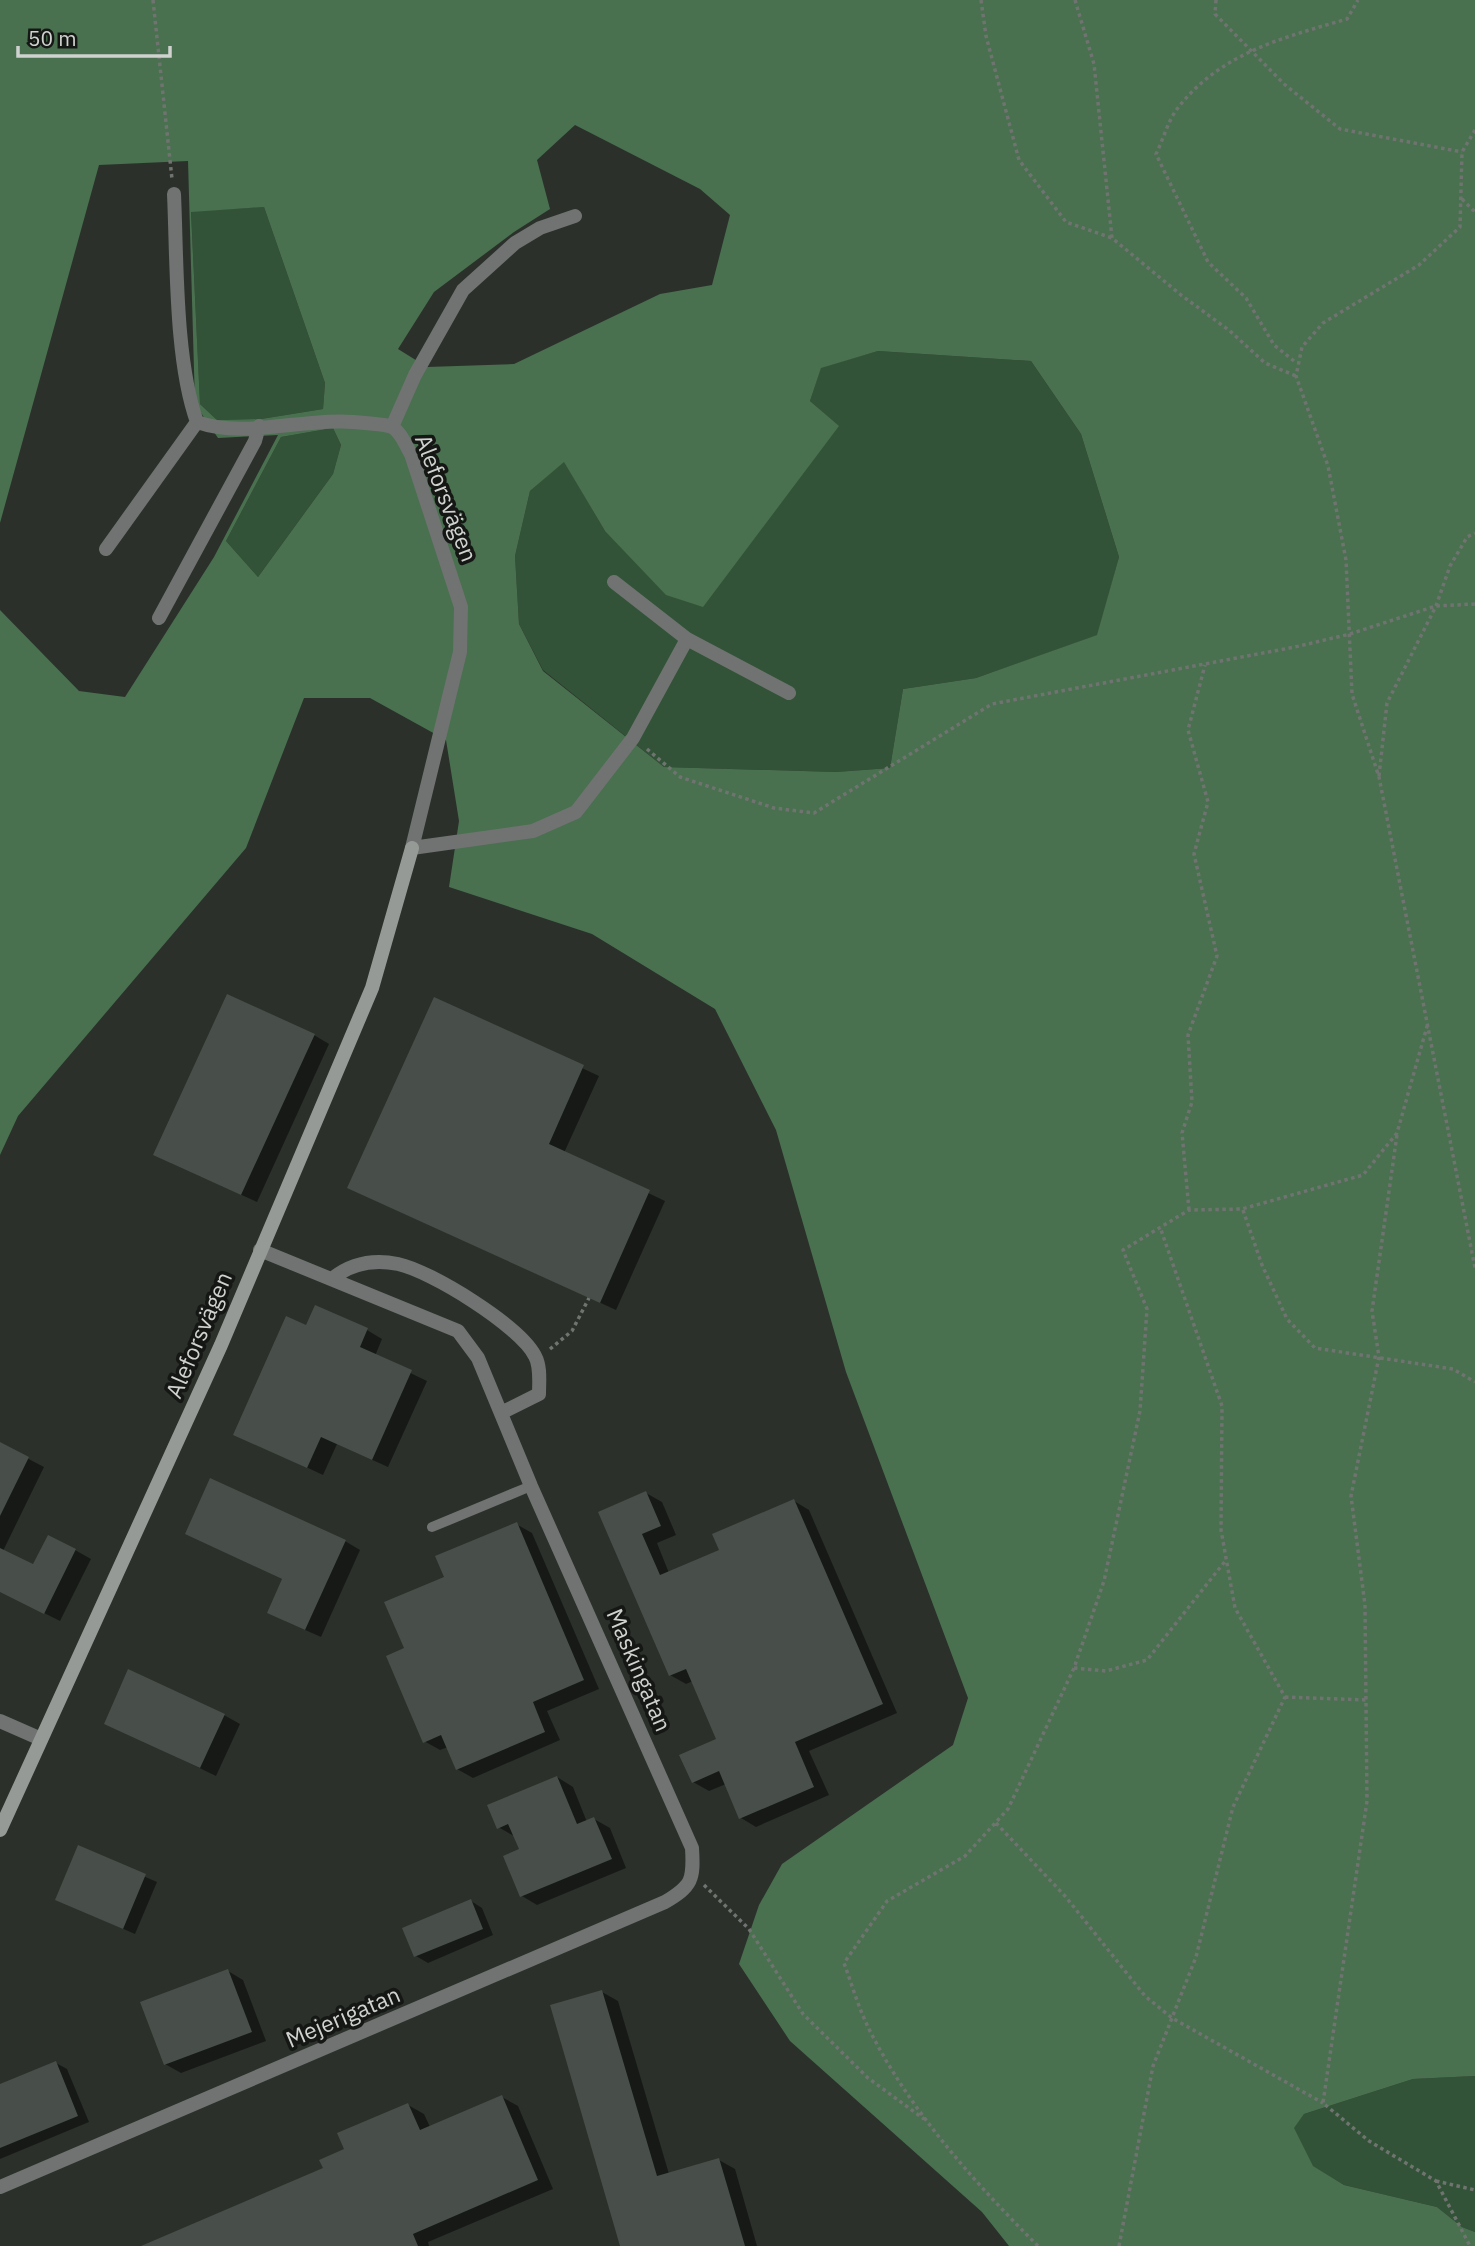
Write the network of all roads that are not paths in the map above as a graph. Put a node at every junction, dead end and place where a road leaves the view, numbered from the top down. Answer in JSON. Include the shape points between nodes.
{"nodes":[{"id":1,"x":174,"y":194,"type":"road end"},
{"id":2,"x":575,"y":216,"type":"dead end"},
{"id":3,"x":197,"y":422,"type":"junction"},
{"id":4,"x":259,"y":426,"type":"junction"},
{"id":5,"x":392,"y":427,"type":"junction"},
{"id":6,"x":106,"y":549,"type":"dead end"},
{"id":7,"x":614,"y":582,"type":"dead end"},
{"id":8,"x":159,"y":618,"type":"dead end"},
{"id":9,"x":687,"y":639,"type":"junction"},
{"id":10,"x":789,"y":693,"type":"dead end"},
{"id":11,"x":412,"y":848,"type":"junction"},
{"id":12,"x":260,"y":1250,"type":"junction"},
{"id":13,"x":333,"y":1279,"type":"junction"},
{"id":14,"x":503,"y":1412,"type":"junction"},
{"id":15,"x":531,"y":1486,"type":"junction"},
{"id":16,"x":432,"y":1527,"type":"dead end"},
{"id":17,"x":0,"y":1721,"type":"edge"},
{"id":18,"x":41,"y":1739,"type":"junction"},
{"id":19,"x":0,"y":1830,"type":"edge"},
{"id":20,"x":694,"y":1875,"type":"joint"},
{"id":21,"x":0,"y":2187,"type":"edge"}],
"edges":[{"from":1,"to":3,"type":"street","via":[[180,312],[190,404]]},
{"from":2,"to":5,"type":"street","via":[[515,243],[463,290],[415,375]]},
{"from":3,"to":4,"type":"street","name":"Aleforsvägen","via":[[233,429]]},
{"from":3,"to":6,"type":"street"},
{"from":4,"to":5,"type":"street","name":"Aleforsvägen","via":[[337,419]]},
{"from":4,"to":8,"type":"street"},
{"from":5,"to":11,"type":"street","name":"Aleforsvägen","via":[[411,454],[461,607],[460,652]]},
{"from":7,"to":9,"type":"street"},
{"from":9,"to":10,"type":"street"},
{"from":9,"to":11,"type":"street","via":[[633,738],[576,812],[533,831]]},
{"from":11,"to":12,"type":"street","name":"Aleforsvägen","via":[[372,988]]},
{"from":12,"to":13,"type":"street","name":"Maskingatan"},
{"from":12,"to":18,"type":"street","name":"Aleforsvägen"},
{"from":13,"to":14,"type":"street","name":"Maskingatan","via":[[458,1331],[478,1358]]},
{"from":13,"to":14,"type":"street","via":[[347,1267],[365,1262],[399,1264],[448,1286],[486,1311],[535,1356],[539,1372],[539,1394]]},
{"from":14,"to":15,"type":"street","name":"Maskingatan"},
{"from":15,"to":16,"type":"lane"},
{"from":15,"to":20,"type":"street","name":"Maskingatan","via":[[692,1849]]},
{"from":17,"to":18,"type":"street"},
{"from":18,"to":19,"type":"street","name":"Aleforsvägen"},
{"from":20,"to":21,"type":"street","name":"Mejerigatan","via":[[683,1891],[665,1902]]}]}
